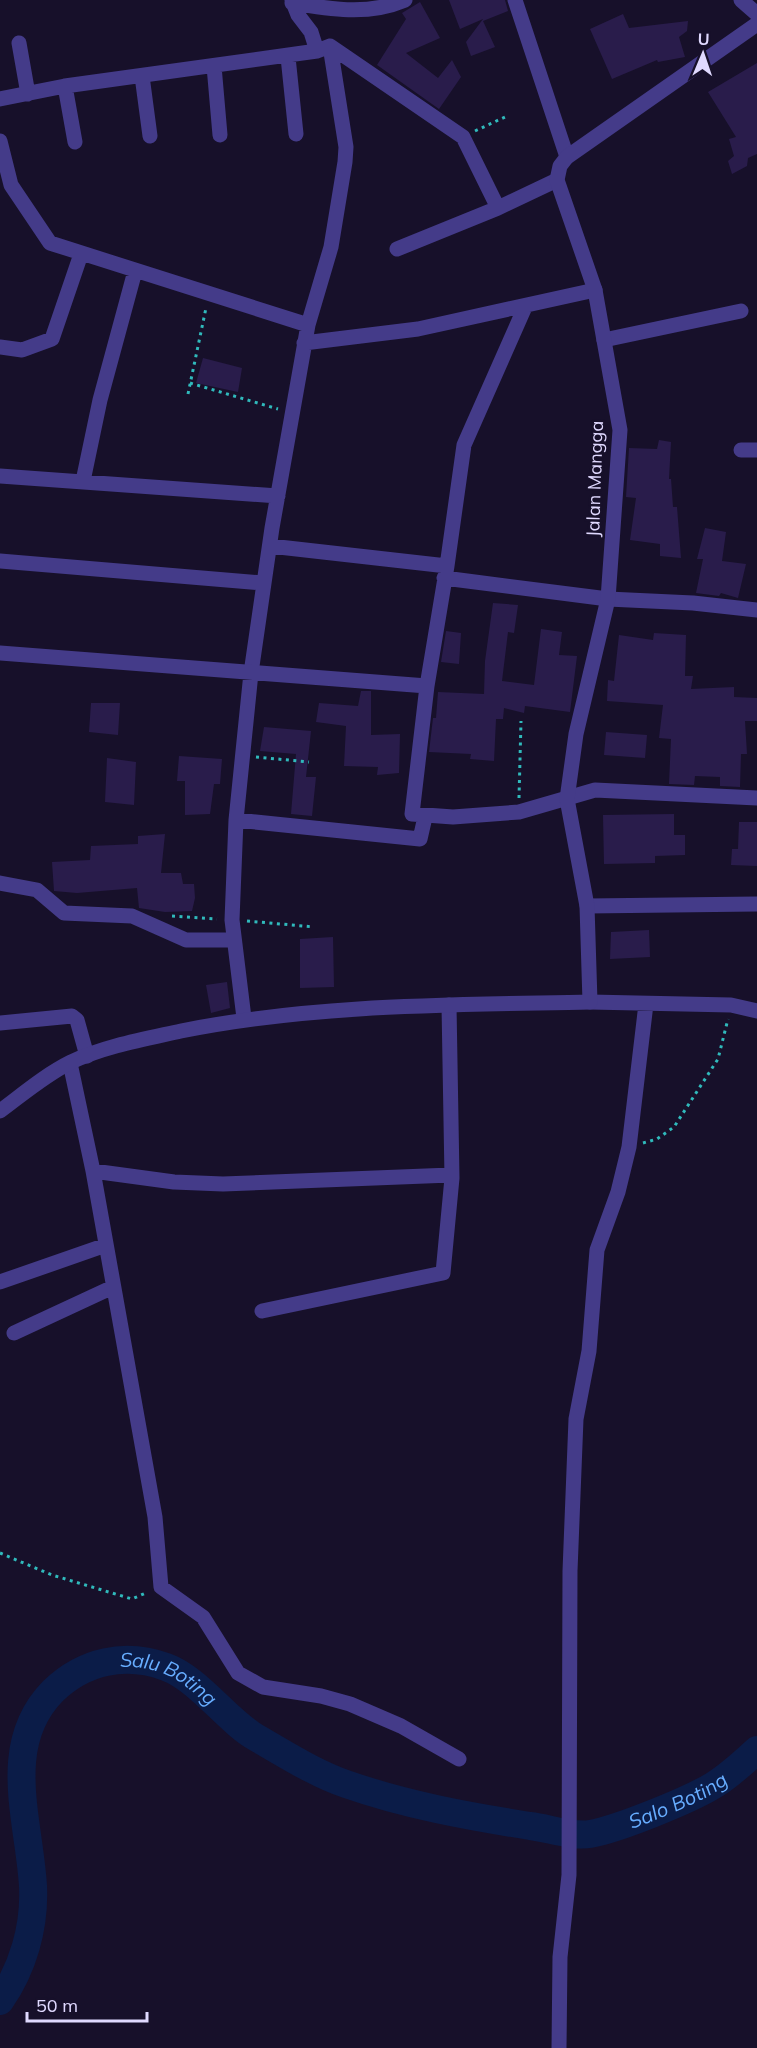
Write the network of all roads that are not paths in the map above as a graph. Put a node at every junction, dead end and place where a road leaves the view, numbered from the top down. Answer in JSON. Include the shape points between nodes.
{"nodes":[{"id":1,"x":405,"y":0,"type":"edge"},
{"id":2,"x":515,"y":0,"type":"edge"},
{"id":3,"x":741,"y":0,"type":"edge"},
{"id":4,"x":292,"y":1,"type":"edge"},
{"id":5,"x":757,"y":14,"type":"edge"},
{"id":6,"x":757,"y":24,"type":"edge"},
{"id":7,"x":20,"y":43,"type":"dead end"},
{"id":8,"x":324,"y":49,"type":"junction"},
{"id":9,"x":288,"y":57,"type":"junction"},
{"id":10,"x":214,"y":66,"type":"junction"},
{"id":11,"x":142,"y":76,"type":"junction"},
{"id":12,"x":65,"y":86,"type":"junction"},
{"id":13,"x":28,"y":94,"type":"junction"},
{"id":14,"x":0,"y":99,"type":"edge"},
{"id":15,"x":296,"y":134,"type":"dead end"},
{"id":16,"x":220,"y":135,"type":"dead end"},
{"id":17,"x":150,"y":136,"type":"dead end"},
{"id":18,"x":0,"y":141,"type":"edge"},
{"id":19,"x":75,"y":142,"type":"dead end"},
{"id":20,"x":567,"y":157,"type":"junction"},
{"id":21,"x":557,"y":180,"type":"junction"},
{"id":22,"x":498,"y":208,"type":"junction"},
{"id":23,"x":397,"y":249,"type":"dead end"},
{"id":24,"x":81,"y":254,"type":"junction"},
{"id":25,"x":135,"y":271,"type":"junction"},
{"id":26,"x":595,"y":290,"type":"junction"},
{"id":27,"x":525,"y":307,"type":"junction"},
{"id":28,"x":741,"y":311,"type":"dead end"},
{"id":29,"x":308,"y":325,"type":"junction"},
{"id":30,"x":604,"y":340,"type":"junction"},
{"id":31,"x":304,"y":343,"type":"junction"},
{"id":32,"x":0,"y":347,"type":"edge"},
{"id":33,"x":741,"y":450,"type":"dead end"},
{"id":34,"x":757,"y":450,"type":"edge"},
{"id":35,"x":0,"y":476,"type":"edge"},
{"id":36,"x":83,"y":481,"type":"junction"},
{"id":37,"x":278,"y":496,"type":"junction"},
{"id":38,"x":270,"y":546,"type":"junction"},
{"id":39,"x":0,"y":561,"type":"edge"},
{"id":40,"x":446,"y":572,"type":"junction"},
{"id":41,"x":263,"y":583,"type":"junction"},
{"id":42,"x":608,"y":599,"type":"junction"},
{"id":43,"x":757,"y":610,"type":"edge"},
{"id":44,"x":0,"y":653,"type":"edge"},
{"id":45,"x":250,"y":673,"type":"junction"},
{"id":46,"x":426,"y":686,"type":"junction"},
{"id":47,"x":757,"y":798,"type":"edge"},
{"id":48,"x":567,"y":799,"type":"junction"},
{"id":49,"x":425,"y":817,"type":"junction"},
{"id":50,"x":236,"y":820,"type":"junction"},
{"id":51,"x":0,"y":883,"type":"edge"},
{"id":52,"x":757,"y":904,"type":"edge"},
{"id":53,"x":587,"y":906,"type":"junction"},
{"id":54,"x":233,"y":940,"type":"junction"},
{"id":55,"x":590,"y":1002,"type":"junction"},
{"id":56,"x":646,"y":1004,"type":"junction"},
{"id":57,"x":449,"y":1005,"type":"junction"},
{"id":58,"x":757,"y":1011,"type":"edge"},
{"id":59,"x":244,"y":1018,"type":"junction"},
{"id":60,"x":0,"y":1023,"type":"edge"},
{"id":61,"x":87,"y":1056,"type":"junction"},
{"id":62,"x":70,"y":1063,"type":"junction"},
{"id":63,"x":0,"y":1111,"type":"edge"},
{"id":64,"x":93,"y":1171,"type":"junction"},
{"id":65,"x":451,"y":1175,"type":"junction"},
{"id":66,"x":106,"y":1245,"type":"junction"},
{"id":67,"x":0,"y":1282,"type":"edge"},
{"id":68,"x":113,"y":1287,"type":"junction"},
{"id":69,"x":261,"y":1311,"type":"dead end"},
{"id":70,"x":14,"y":1333,"type":"dead end"},
{"id":71,"x":459,"y":1759,"type":"dead end"},
{"id":72,"x":559,"y":2048,"type":"edge"}],
"edges":[{"from":1,"to":4,"type":"street","via":[[363,11]]},
{"from":2,"to":20,"type":"street"},
{"from":3,"to":5,"type":"street"},
{"from":4,"to":8,"type":"street"},
{"from":6,"to":20,"type":"street"},
{"from":7,"to":13,"type":"street"},
{"from":8,"to":9,"type":"street"},
{"from":8,"to":22,"type":"street","via":[[463,137]]},
{"from":8,"to":29,"type":"street","via":[[344,137],[345,162],[331,247]]},
{"from":9,"to":10,"type":"street"},
{"from":9,"to":15,"type":"street"},
{"from":10,"to":11,"type":"street"},
{"from":10,"to":16,"type":"street"},
{"from":11,"to":12,"type":"street"},
{"from":11,"to":17,"type":"street"},
{"from":12,"to":13,"type":"street"},
{"from":12,"to":19,"type":"street"},
{"from":13,"to":14,"type":"street"},
{"from":18,"to":24,"type":"street","via":[[10,185],[48,241]]},
{"from":20,"to":21,"type":"street"},
{"from":21,"to":22,"type":"street"},
{"from":21,"to":26,"type":"street","name":"Jalan Mangga"},
{"from":22,"to":23,"type":"street"},
{"from":24,"to":25,"type":"street"},
{"from":24,"to":32,"type":"street","via":[[52,339],[22,350]]},
{"from":25,"to":29,"type":"street"},
{"from":25,"to":36,"type":"street"},
{"from":26,"to":27,"type":"street"},
{"from":26,"to":30,"type":"street","name":"Jalan Mangga"},
{"from":27,"to":31,"type":"street","via":[[405,332]]},
{"from":27,"to":40,"type":"street","via":[[464,445]]},
{"from":28,"to":30,"type":"street"},
{"from":29,"to":31,"type":"street"},
{"from":30,"to":42,"type":"street","name":"Jalan Mangga","via":[[620,430]]},
{"from":31,"to":37,"type":"street"},
{"from":33,"to":34,"type":"street"},
{"from":35,"to":36,"type":"street"},
{"from":36,"to":37,"type":"street"},
{"from":37,"to":38,"type":"street"},
{"from":38,"to":40,"type":"street"},
{"from":38,"to":41,"type":"street"},
{"from":39,"to":41,"type":"street"},
{"from":40,"to":42,"type":"street"},
{"from":40,"to":46,"type":"street"},
{"from":41,"to":45,"type":"street"},
{"from":42,"to":43,"type":"street"},
{"from":42,"to":48,"type":"street","name":"Jalan Mangga","via":[[576,734]]},
{"from":44,"to":45,"type":"street"},
{"from":45,"to":46,"type":"street"},
{"from":45,"to":50,"type":"street"},
{"from":46,"to":49,"type":"street","via":[[412,814]]},
{"from":47,"to":48,"type":"street","via":[[605,790],[585,791]]},
{"from":48,"to":49,"type":"street","via":[[519,812]]},
{"from":48,"to":53,"type":"street","name":"Jalan Mangga"},
{"from":49,"to":50,"type":"street","via":[[420,840]]},
{"from":50,"to":54,"type":"street"},
{"from":51,"to":54,"type":"street","via":[[37,890],[64,913],[132,916],[186,940]]},
{"from":52,"to":53,"type":"street"},
{"from":53,"to":55,"type":"street","name":"Jalan Mangga"},
{"from":54,"to":59,"type":"street"},
{"from":55,"to":56,"type":"street"},
{"from":55,"to":57,"type":"street"},
{"from":56,"to":58,"type":"street","via":[[731,1005]]},
{"from":56,"to":72,"type":"street","via":[[629,1147],[597,1250],[589,1351],[576,1419],[570,1570],[569,1875],[560,1957]]},
{"from":57,"to":59,"type":"street"},
{"from":57,"to":65,"type":"street"},
{"from":59,"to":61,"type":"street"},
{"from":60,"to":61,"type":"street","via":[[72,1016],[77,1020]]},
{"from":61,"to":62,"type":"street"},
{"from":62,"to":63,"type":"street"},
{"from":62,"to":64,"type":"street"},
{"from":64,"to":65,"type":"street","via":[[223,1184]]},
{"from":64,"to":66,"type":"street"},
{"from":65,"to":69,"type":"street","via":[[443,1273]]},
{"from":66,"to":67,"type":"street"},
{"from":66,"to":68,"type":"street"},
{"from":68,"to":70,"type":"street"},
{"from":68,"to":71,"type":"street","via":[[155,1517],[161,1587],[203,1617],[238,1673],[263,1686],[350,1704],[401,1726]]}]}
